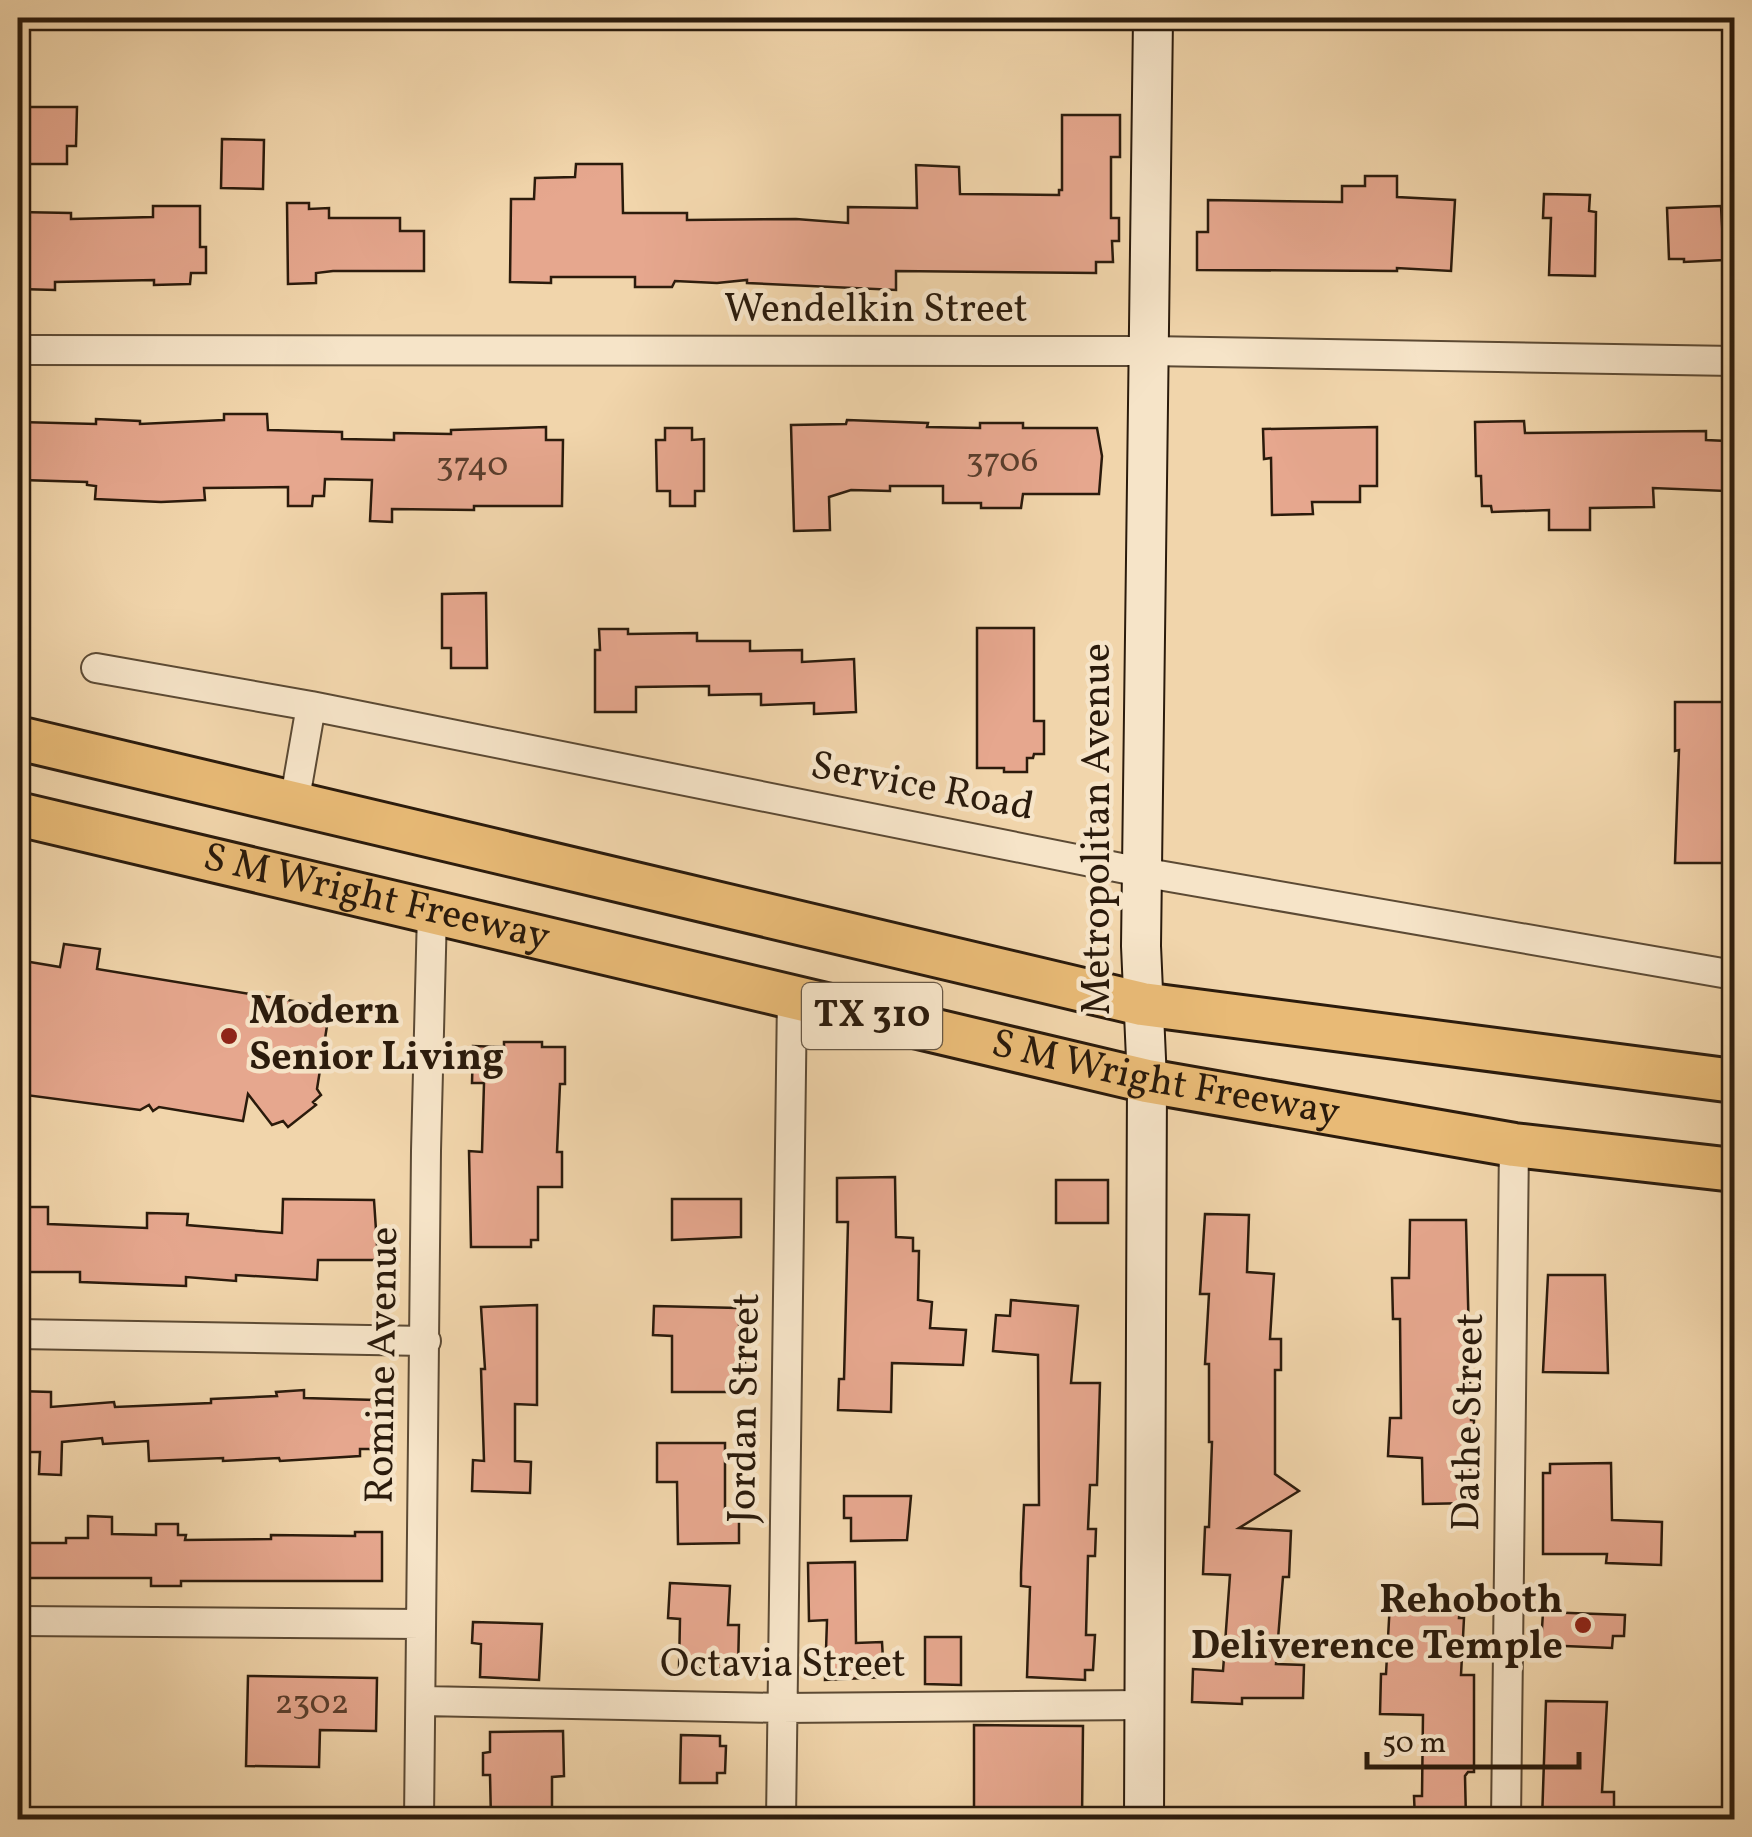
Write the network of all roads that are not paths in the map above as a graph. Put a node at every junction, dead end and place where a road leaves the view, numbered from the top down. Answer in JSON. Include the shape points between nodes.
{"nodes":[{"id":1,"x":1153,"y":18,"type":"edge"},
{"id":2,"x":18,"y":350,"type":"edge"},
{"id":3,"x":1148,"y":351,"type":"junction"},
{"id":4,"x":1734,"y":361,"type":"edge"},
{"id":5,"x":96,"y":668,"type":"dead end"},
{"id":6,"x":311,"y":706,"type":"junction"},
{"id":7,"x":18,"y":738,"type":"edge"},
{"id":8,"x":294,"y":804,"type":"junction"},
{"id":9,"x":18,"y":814,"type":"edge"},
{"id":10,"x":1141,"y":872,"type":"junction"},
{"id":11,"x":432,"y":912,"type":"junction"},
{"id":12,"x":1734,"y":975,"type":"edge"},
{"id":13,"x":792,"y":998,"type":"junction"},
{"id":14,"x":1142,"y":1004,"type":"junction"},
{"id":15,"x":1147,"y":1080,"type":"junction"},
{"id":16,"x":1734,"y":1081,"type":"edge"},
{"id":17,"x":1514,"y":1146,"type":"junction"},
{"id":18,"x":1734,"y":1170,"type":"edge"},
{"id":19,"x":18,"y":1334,"type":"edge"},
{"id":20,"x":426,"y":1341,"type":"junction"},
{"id":21,"x":18,"y":1621,"type":"edge"},
{"id":22,"x":422,"y":1624,"type":"junction"},
{"id":23,"x":423,"y":1700,"type":"junction"},
{"id":24,"x":1143,"y":1705,"type":"junction"},
{"id":25,"x":782,"y":1708,"type":"junction"},
{"id":26,"x":419,"y":1820,"type":"edge"},
{"id":27,"x":782,"y":1820,"type":"edge"},
{"id":28,"x":1144,"y":1820,"type":"edge"},
{"id":29,"x":1506,"y":1820,"type":"edge"}],
"edges":[{"from":1,"to":3,"type":"street","name":"Metropolitan Avenue"},
{"from":2,"to":3,"type":"street","name":"Wendelkin Street"},
{"from":3,"to":4,"type":"street","name":"Wendelkin Street"},
{"from":3,"to":10,"type":"street","name":"Metropolitan Avenue"},
{"from":5,"to":6,"type":"street","name":"Service Road"},
{"from":6,"to":8,"type":"street"},
{"from":6,"to":10,"type":"street","name":"Service Road"},
{"from":7,"to":8,"type":"main road","name":"S M Wright Freeway","number":"TX 310"},
{"from":8,"to":14,"type":"main road","name":"S M Wright Freeway","number":"TX 310"},
{"from":9,"to":11,"type":"main road","name":"S M Wright Freeway","number":"TX 310"},
{"from":10,"to":12,"type":"street","name":"Service Road"},
{"from":10,"to":14,"type":"street","name":"Metropolitan Avenue"},
{"from":11,"to":13,"type":"main road","name":"S M Wright Freeway","number":"TX 310"},
{"from":11,"to":20,"type":"street","name":"Romine Avenue"},
{"from":13,"to":15,"type":"main road","name":"S M Wright Freeway","number":"TX 310"},
{"from":13,"to":25,"type":"street","name":"Jordan Street"},
{"from":14,"to":15,"type":"street","name":"Metropolitan Avenue"},
{"from":14,"to":16,"type":"main road","name":"S M Wright Freeway","number":"TX 310"},
{"from":15,"to":17,"type":"main road","name":"S M Wright Freeway","number":"TX 310"},
{"from":15,"to":24,"type":"street","name":"Metropolitan Avenue"},
{"from":17,"to":18,"type":"main road","name":"S M Wright Freeway","number":"TX 310"},
{"from":17,"to":29,"type":"street","name":"Dathe Street"},
{"from":19,"to":20,"type":"street"},
{"from":20,"to":22,"type":"street","name":"Romine Avenue"},
{"from":21,"to":22,"type":"street"},
{"from":22,"to":23,"type":"street","name":"Romine Avenue"},
{"from":23,"to":25,"type":"street","name":"Octavia Street"},
{"from":23,"to":26,"type":"street","name":"Romine Avenue"},
{"from":24,"to":25,"type":"street","name":"Octavia Street"},
{"from":24,"to":28,"type":"street","name":"Metropolitan Avenue"},
{"from":25,"to":27,"type":"street","name":"Jordan Street"}]}
